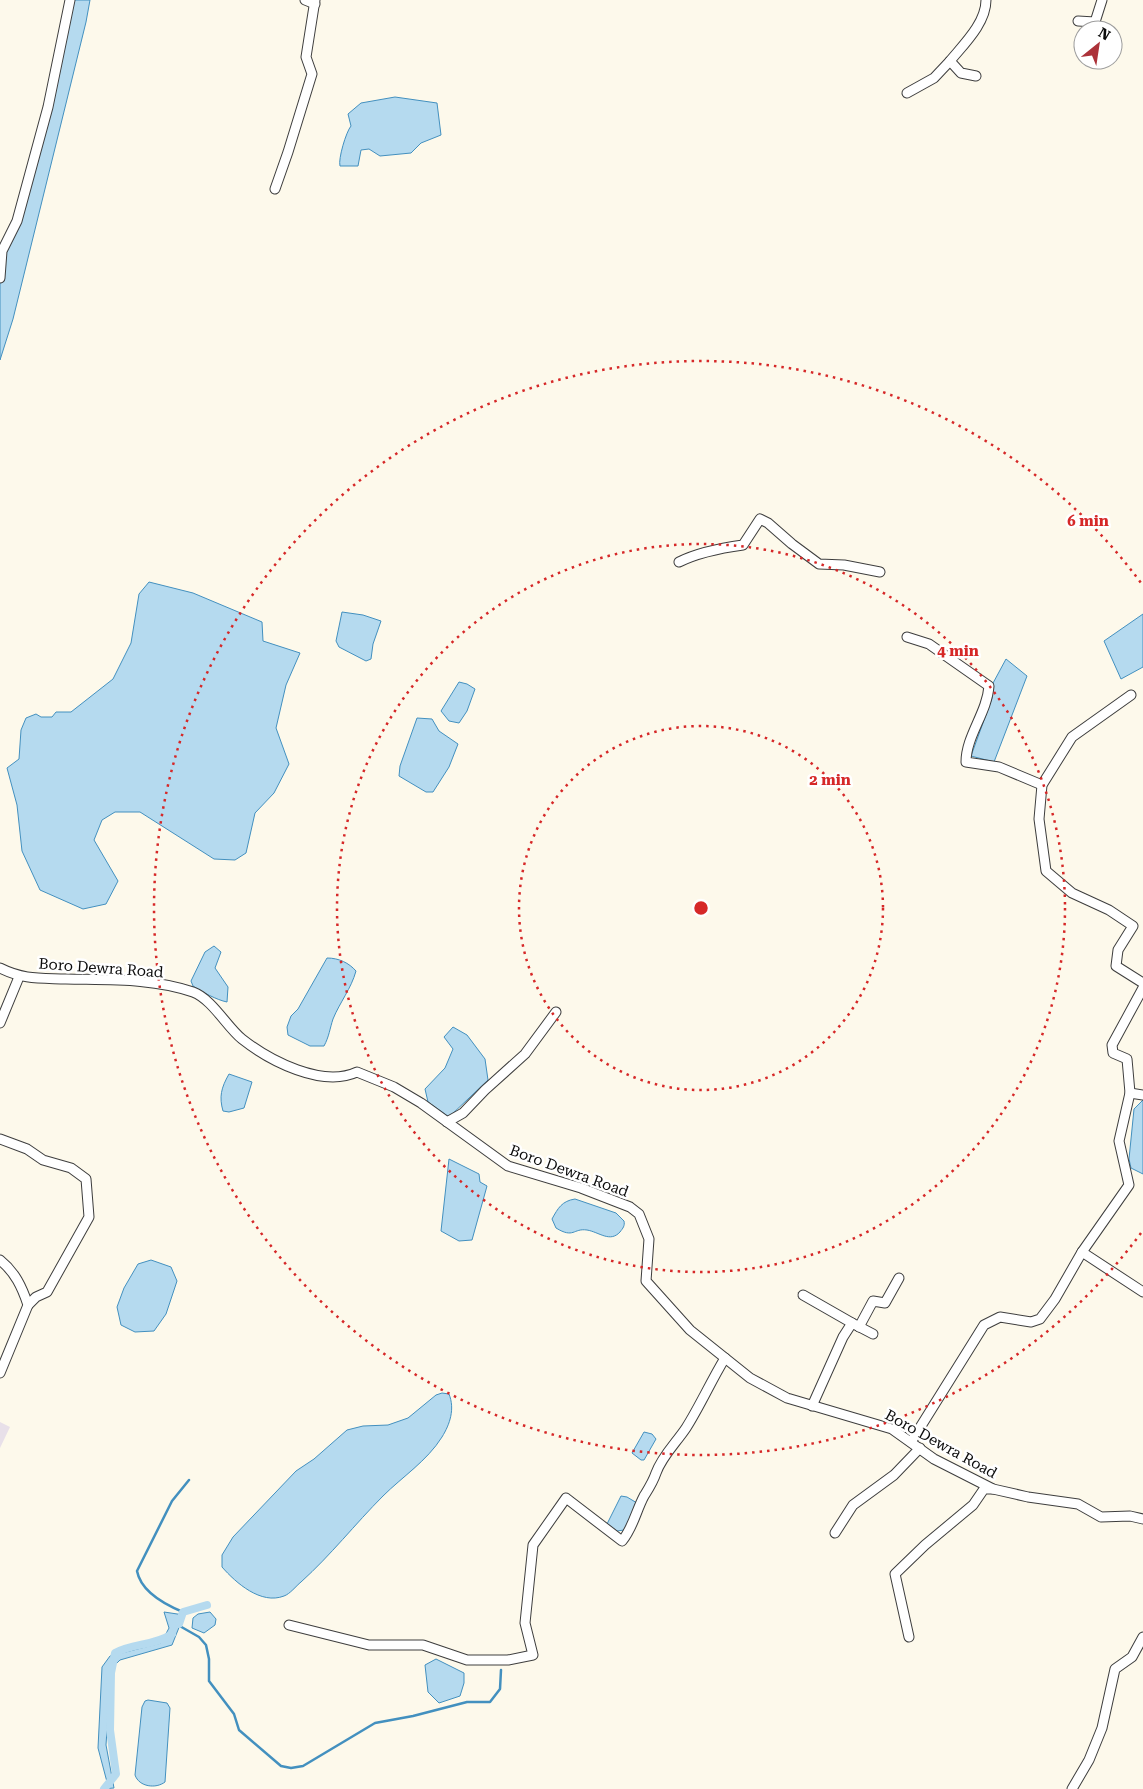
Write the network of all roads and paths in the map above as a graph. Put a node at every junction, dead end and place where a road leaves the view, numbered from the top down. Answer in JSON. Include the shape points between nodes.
{"nodes":[{"id":1,"x":70,"y":0,"type":"edge"},
{"id":2,"x":305,"y":0,"type":"edge"},
{"id":3,"x":986,"y":0,"type":"edge"},
{"id":4,"x":1102,"y":0,"type":"edge"},
{"id":5,"x":315,"y":2,"type":"edge"},
{"id":6,"x":1097,"y":20,"type":"edge"},
{"id":7,"x":950,"y":61,"type":"junction"},
{"id":8,"x":976,"y":76,"type":"dead end"},
{"id":9,"x":907,"y":93,"type":"dead end"},
{"id":10,"x":274,"y":189,"type":"dead end"},
{"id":11,"x":0,"y":278,"type":"edge"},
{"id":12,"x":679,"y":562,"type":"dead end"},
{"id":13,"x":880,"y":572,"type":"dead end"},
{"id":14,"x":907,"y":637,"type":"dead end"},
{"id":15,"x":1131,"y":695,"type":"dead end"},
{"id":16,"x":1042,"y":785,"type":"junction"},
{"id":17,"x":0,"y":968,"type":"edge"},
{"id":18,"x":19,"y":977,"type":"junction"},
{"id":19,"x":1143,"y":983,"type":"edge"},
{"id":20,"x":1143,"y":988,"type":"edge"},
{"id":21,"x":556,"y":1012,"type":"dead end"},
{"id":22,"x":0,"y":1023,"type":"edge"},
{"id":23,"x":1130,"y":1093,"type":"junction"},
{"id":24,"x":1143,"y":1095,"type":"edge"},
{"id":25,"x":447,"y":1122,"type":"junction"},
{"id":26,"x":0,"y":1139,"type":"edge"},
{"id":27,"x":1082,"y":1252,"type":"junction"},
{"id":28,"x":0,"y":1260,"type":"edge"},
{"id":29,"x":899,"y":1278,"type":"dead end"},
{"id":30,"x":1143,"y":1292,"type":"edge"},
{"id":31,"x":803,"y":1295,"type":"dead end"},
{"id":32,"x":28,"y":1305,"type":"junction"},
{"id":33,"x":856,"y":1325,"type":"junction"},
{"id":34,"x":872,"y":1334,"type":"dead end"},
{"id":35,"x":726,"y":1358,"type":"junction"},
{"id":36,"x":0,"y":1373,"type":"edge"},
{"id":37,"x":812,"y":1406,"type":"junction"},
{"id":38,"x":911,"y":1442,"type":"junction"},
{"id":39,"x":920,"y":1448,"type":"junction"},
{"id":40,"x":993,"y":1489,"type":"junction"},
{"id":41,"x":1143,"y":1519,"type":"edge"},
{"id":42,"x":835,"y":1533,"type":"dead end"},
{"id":43,"x":290,"y":1625,"type":"dead end"},
{"id":44,"x":909,"y":1637,"type":"dead end"},
{"id":45,"x":1143,"y":1637,"type":"edge"},
{"id":46,"x":1072,"y":1789,"type":"edge"}],
"edges":[{"from":1,"to":11,"type":"street","via":[[48,107],[17,221],[2,251]]},
{"from":2,"to":5,"type":"street"},
{"from":3,"to":7,"type":"street","via":[[976,29]]},
{"from":4,"to":6,"type":"street"},
{"from":5,"to":10,"type":"street","via":[[306,57],[312,74]]},
{"from":7,"to":8,"type":"street","via":[[961,73]]},
{"from":7,"to":9,"type":"street","via":[[934,78]]},
{"from":12,"to":13,"type":"street","via":[[720,548],[743,545],[760,519],[820,564]]},
{"from":14,"to":16,"type":"street","via":[[930,644],[989,686],[988,700],[966,752],[966,762],[999,767]]},
{"from":15,"to":16,"type":"street","via":[[1072,737]]},
{"from":16,"to":19,"type":"street","via":[[1039,819],[1046,872],[1072,893],[1133,926],[1118,950],[1116,966]]},
{"from":17,"to":18,"type":"street","name":"Boro Dewra Road"},
{"from":18,"to":22,"type":"street"},
{"from":18,"to":25,"type":"street","name":"Boro Dewra Road","via":[[123,980],[163,984],[196,993],[242,1038],[282,1064],[325,1077],[345,1078],[357,1072],[394,1087]]},
{"from":20,"to":23,"type":"street","via":[[1112,1045],[1113,1053],[1126,1059]]},
{"from":21,"to":25,"type":"street","via":[[524,1054],[463,1113]]},
{"from":23,"to":24,"type":"street"},
{"from":23,"to":27,"type":"street","via":[[1119,1141],[1129,1185]]},
{"from":25,"to":35,"type":"street","name":"Boro Dewra Road","via":[[508,1166],[581,1188],[639,1214],[649,1239],[646,1281],[684,1324]]},
{"from":26,"to":32,"type":"street","via":[[27,1148],[43,1160],[71,1168],[84,1176],[88,1187],[90,1209],[86,1226],[47,1292]]},
{"from":27,"to":30,"type":"street"},
{"from":27,"to":38,"type":"street","via":[[1040,1319],[1031,1322],[1000,1317],[984,1325]]},
{"from":28,"to":32,"type":"street","via":[[10,1268]]},
{"from":29,"to":33,"type":"street","via":[[885,1303],[874,1301]]},
{"from":31,"to":33,"type":"street"},
{"from":32,"to":36,"type":"street"},
{"from":33,"to":34,"type":"street"},
{"from":33,"to":37,"type":"street","via":[[843,1337]]},
{"from":35,"to":37,"type":"street","name":"Boro Dewra Road","via":[[750,1378],[787,1398]]},
{"from":35,"to":43,"type":"street","via":[[698,1409],[656,1473],[655,1481],[644,1495],[622,1541],[566,1498],[533,1545],[524,1623],[532,1655],[508,1660],[467,1660],[423,1645],[369,1645]]},
{"from":37,"to":38,"type":"street","name":"Boro Dewra Road","via":[[892,1429]]},
{"from":38,"to":39,"type":"street","name":"Boro Dewra Road"},
{"from":39,"to":40,"type":"street","name":"Boro Dewra Road","via":[[934,1459]]},
{"from":39,"to":42,"type":"street","via":[[894,1475],[853,1505]]},
{"from":40,"to":41,"type":"street","name":"Boro Dewra Road","via":[[1078,1504],[1101,1517]]},
{"from":40,"to":44,"type":"street","via":[[984,1490],[973,1505],[895,1574]]},
{"from":45,"to":46,"type":"street","via":[[1132,1657],[1115,1669],[1102,1728]]}]}
